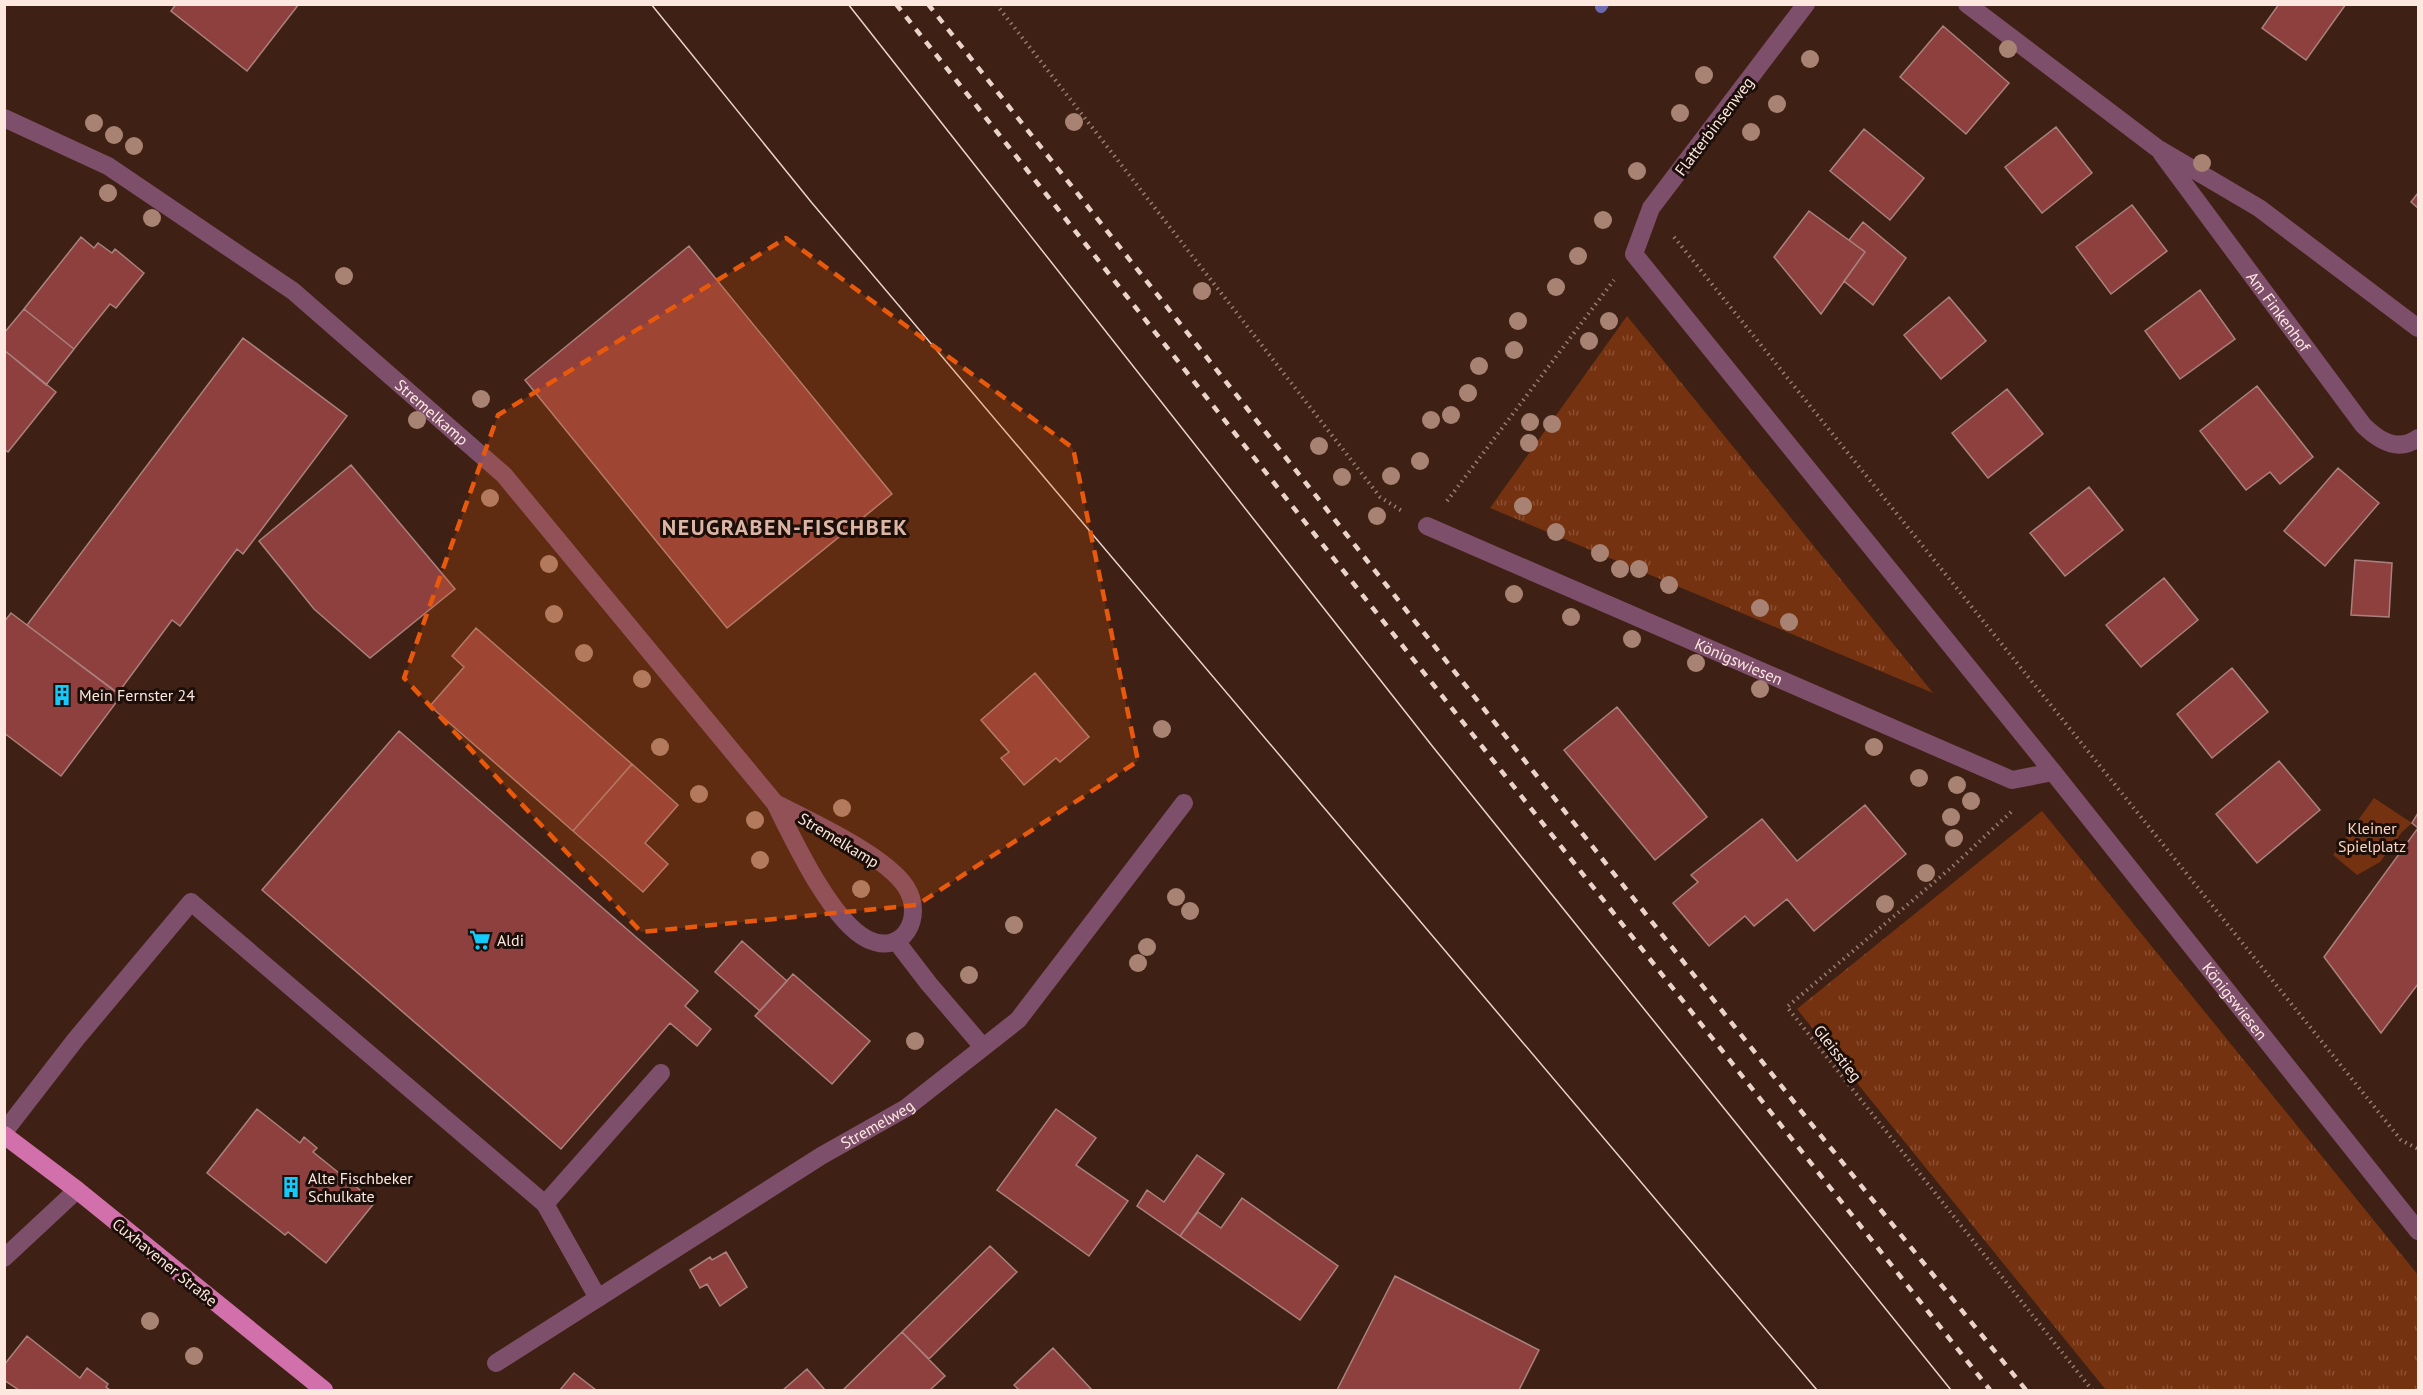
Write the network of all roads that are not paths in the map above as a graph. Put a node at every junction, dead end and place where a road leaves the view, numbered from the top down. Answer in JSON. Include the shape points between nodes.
{"nodes":[{"id":1,"x":1806,"y":4,"type":"edge"},
{"id":2,"x":1967,"y":4,"type":"edge"},
{"id":3,"x":4,"y":118,"type":"edge"},
{"id":4,"x":2157,"y":148,"type":"junction"},
{"id":5,"x":1634,"y":254,"type":"joint"},
{"id":6,"x":2418,"y":328,"type":"edge"},
{"id":7,"x":2418,"y":438,"type":"edge"},
{"id":8,"x":1428,"y":526,"type":"road end"},
{"id":9,"x":2054,"y":772,"type":"junction"},
{"id":10,"x":775,"y":803,"type":"junction"},
{"id":11,"x":1184,"y":803,"type":"dead end"},
{"id":12,"x":896,"y":940,"type":"junction"},
{"id":13,"x":983,"y":1047,"type":"junction"},
{"id":14,"x":661,"y":1073,"type":"dead end"},
{"id":15,"x":4,"y":1134,"type":"edge"},
{"id":16,"x":76,"y":1190,"type":"junction"},
{"id":17,"x":545,"y":1204,"type":"junction"},
{"id":18,"x":2417,"y":1226,"type":"edge"},
{"id":19,"x":4,"y":1258,"type":"edge"},
{"id":20,"x":598,"y":1298,"type":"junction"},
{"id":21,"x":496,"y":1363,"type":"dead end"},
{"id":22,"x":324,"y":1390,"type":"edge"}],
"edges":[{"from":1,"to":5,"type":"street","name":"Flatterbinsenweg","via":[[1651,208]]},
{"from":2,"to":4,"type":"street","name":"Am Finkenhof"},
{"from":3,"to":10,"type":"street","name":"Stremelkamp","via":[[108,166],[293,291],[504,475]]},
{"from":4,"to":6,"type":"street","name":"Am Finkenhof","via":[[2259,208]]},
{"from":4,"to":7,"type":"street","name":"Am Finkenhof","via":[[2362,425],[2377,439],[2390,443],[2404,444]]},
{"from":5,"to":9,"type":"street","name":"Königswiesen"},
{"from":8,"to":9,"type":"street","name":"Königswiesen","via":[[2012,780]]},
{"from":9,"to":18,"type":"street","name":"Königswiesen"},
{"from":10,"to":12,"type":"street","name":"Stremelkamp","via":[[802,858],[836,909],[867,939]]},
{"from":10,"to":12,"type":"street","name":"Stremelkamp","via":[[851,843],[905,886],[914,906],[913,919],[907,933]]},
{"from":11,"to":13,"type":"street","name":"Stremelweg","via":[[1018,1020]]},
{"from":12,"to":13,"type":"street"},
{"from":13,"to":20,"type":"street","name":"Stremelweg","via":[[906,1108],[821,1156]]},
{"from":14,"to":17,"type":"street"},
{"from":15,"to":16,"type":"main road","name":"Cuxhavener Straße"},
{"from":15,"to":17,"type":"street","via":[[75,1039],[191,902]]},
{"from":16,"to":19,"type":"street"},
{"from":16,"to":22,"type":"main road","name":"Cuxhavener Straße"},
{"from":17,"to":20,"type":"street"},
{"from":20,"to":21,"type":"street","name":"Stremelweg"}]}
